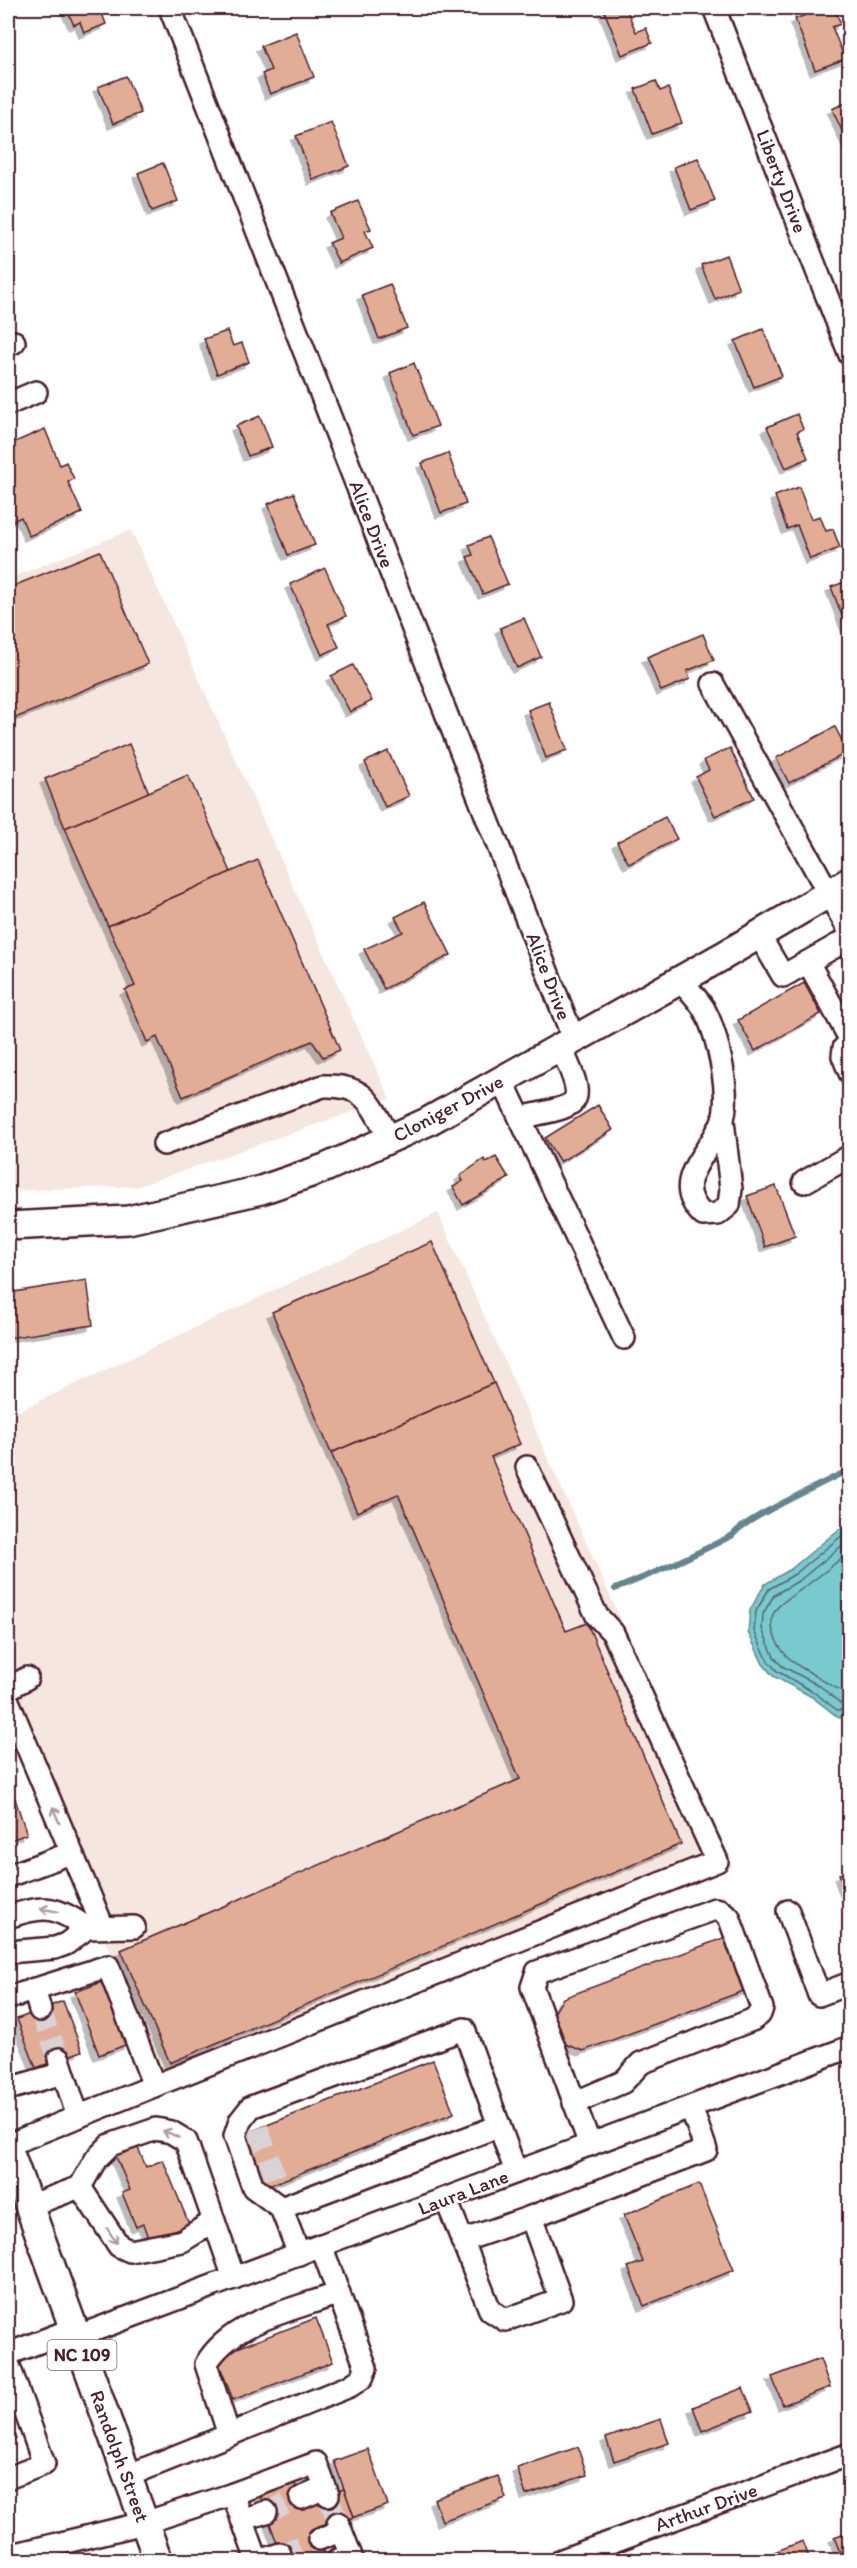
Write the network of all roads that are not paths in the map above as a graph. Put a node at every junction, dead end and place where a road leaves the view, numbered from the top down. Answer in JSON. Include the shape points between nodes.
{"nodes":[{"id":1,"x":171,"y":8,"type":"edge"},
{"id":2,"x":714,"y":8,"type":"edge"},
{"id":3,"x":849,"y":355,"type":"edge"},
{"id":4,"x":36,"y":392,"type":"dead end"},
{"id":5,"x":8,"y":404,"type":"edge"},
{"id":6,"x":713,"y":684,"type":"dead end"},
{"id":7,"x":839,"y":888,"type":"edge"},
{"id":8,"x":849,"y":932,"type":"edge"},
{"id":9,"x":759,"y":935,"type":"junction"},
{"id":10,"x":849,"y":938,"type":"edge"},
{"id":11,"x":808,"y":962,"type":"junction"},
{"id":12,"x":681,"y":980,"type":"junction"},
{"id":13,"x":849,"y":1039,"type":"edge"},
{"id":14,"x":568,"y":1044,"type":"junction"},
{"id":15,"x":849,"y":1045,"type":"edge"},
{"id":16,"x":849,"y":1073,"type":"edge"},
{"id":17,"x":502,"y":1080,"type":"junction"},
{"id":18,"x":520,"y":1118,"type":"junction"},
{"id":19,"x":723,"y":1121,"type":"dead end"},
{"id":20,"x":390,"y":1139,"type":"junction"},
{"id":21,"x":164,"y":1144,"type":"dead end"},
{"id":22,"x":849,"y":1156,"type":"edge"},
{"id":23,"x":804,"y":1182,"type":"dead end"},
{"id":24,"x":8,"y":1226,"type":"edge"},
{"id":25,"x":624,"y":1338,"type":"dead end"},
{"id":26,"x":527,"y":1467,"type":"dead end"},
{"id":27,"x":27,"y":1678,"type":"dead end"},
{"id":28,"x":8,"y":1689,"type":"edge"},
{"id":29,"x":8,"y":1701,"type":"edge"},
{"id":30,"x":71,"y":1853,"type":"junction"},
{"id":31,"x":8,"y":1876,"type":"edge"},
{"id":32,"x":788,"y":1911,"type":"dead end"},
{"id":33,"x":8,"y":1917,"type":"edge"},
{"id":34,"x":134,"y":1927,"type":"dead end"},
{"id":35,"x":95,"y":1928,"type":"junction"},
{"id":36,"x":8,"y":1952,"type":"edge"},
{"id":37,"x":849,"y":1983,"type":"edge"},
{"id":38,"x":34,"y":1989,"type":"junction"},
{"id":39,"x":8,"y":1998,"type":"edge"},
{"id":40,"x":40,"y":2010,"type":"tunnel mouth"},
{"id":41,"x":849,"y":2047,"type":"edge"},
{"id":42,"x":154,"y":2086,"type":"junction"},
{"id":43,"x":8,"y":2089,"type":"edge"},
{"id":44,"x":574,"y":2103,"type":"junction"},
{"id":45,"x":691,"y":2107,"type":"junction"},
{"id":46,"x":78,"y":2117,"type":"junction"},
{"id":47,"x":499,"y":2126,"type":"junction"},
{"id":48,"x":590,"y":2145,"type":"junction"},
{"id":49,"x":8,"y":2147,"type":"edge"},
{"id":50,"x":516,"y":2172,"type":"junction"},
{"id":51,"x":80,"y":2187,"type":"junction"},
{"id":52,"x":277,"y":2198,"type":"junction"},
{"id":53,"x":446,"y":2199,"type":"junction"},
{"id":54,"x":29,"y":2206,"type":"junction"},
{"id":55,"x":531,"y":2217,"type":"junction"},
{"id":56,"x":214,"y":2221,"type":"junction"},
{"id":57,"x":462,"y":2241,"type":"junction"},
{"id":58,"x":321,"y":2246,"type":"junction"},
{"id":59,"x":299,"y":2254,"type":"junction"},
{"id":60,"x":234,"y":2278,"type":"junction"},
{"id":61,"x":339,"y":2293,"type":"junction"},
{"id":62,"x":74,"y":2333,"type":"junction"},
{"id":63,"x":8,"y":2354,"type":"edge"},
{"id":64,"x":8,"y":2363,"type":"edge"},
{"id":65,"x":230,"y":2434,"type":"junction"},
{"id":66,"x":849,"y":2454,"type":"edge"},
{"id":67,"x":127,"y":2476,"type":"junction"},
{"id":68,"x":8,"y":2478,"type":"edge"},
{"id":69,"x":233,"y":2494,"type":"junction"},
{"id":70,"x":301,"y":2498,"type":"tunnel mouth"},
{"id":71,"x":266,"y":2512,"type":"tunnel mouth"},
{"id":72,"x":242,"y":2520,"type":"junction"},
{"id":73,"x":144,"y":2523,"type":"junction"},
{"id":74,"x":319,"y":2540,"type":"tunnel mouth"},
{"id":75,"x":8,"y":2556,"type":"edge"},
{"id":76,"x":158,"y":2560,"type":"edge"},
{"id":77,"x":257,"y":2560,"type":"edge"},
{"id":78,"x":338,"y":2560,"type":"edge"},
{"id":79,"x":562,"y":2560,"type":"edge"}],
"edges":[{"from":1,"to":14,"type":"street","name":"Alice Drive"},
{"from":2,"to":3,"type":"street","name":"Liberty Drive"},
{"from":4,"to":5,"type":"street"},
{"from":6,"to":7,"type":"street"},
{"from":7,"to":8,"type":"street"},
{"from":7,"to":9,"type":"main road","name":"Cloniger Drive"},
{"from":9,"to":11,"type":"street","via":[[783,976]]},
{"from":9,"to":12,"type":"main road","name":"Cloniger Drive"},
{"from":10,"to":11,"type":"street"},
{"from":11,"to":13,"type":"street"},
{"from":12,"to":14,"type":"main road","name":"Cloniger Drive"},
{"from":12,"to":19,"type":"street","via":[[704,1009],[714,1036],[724,1092]]},
{"from":14,"to":17,"type":"main road","name":"Cloniger Drive"},
{"from":14,"to":18,"type":"street","name":"Alice Drive","via":[[577,1096],[560,1109]]},
{"from":15,"to":16,"type":"street","via":[[843,1056]]},
{"from":17,"to":18,"type":"street"},
{"from":17,"to":20,"type":"main road","name":"Cloniger Drive"},
{"from":18,"to":25,"type":"street"},
{"from":20,"to":21,"type":"street","via":[[372,1106],[357,1090],[323,1086]]},
{"from":20,"to":24,"type":"main road","name":"Cloniger Drive","via":[[325,1168],[192,1207],[128,1220]]},
{"from":22,"to":23,"type":"street"},
{"from":26,"to":42,"type":"street","via":[[597,1616],[613,1633],[717,1862]]},
{"from":27,"to":28,"type":"street"},
{"from":30,"to":29,"type":"street","one_way":true},
{"from":30,"to":31,"type":"street"},
{"from":30,"to":35,"type":"street"},
{"from":32,"to":37,"type":"street","via":[[819,1995]]},
{"from":35,"to":33,"type":"street","one_way":true,"via":[[66,1913],[42,1907]]},
{"from":34,"to":35,"type":"street"},
{"from":35,"to":36,"type":"street","via":[[55,1948]]},
{"from":38,"to":39,"type":"street"},
{"from":38,"to":40,"type":"street"},
{"from":38,"to":42,"type":"street","via":[[108,1966]]},
{"from":41,"to":45,"type":"street","name":"Laura Lane"},
{"from":42,"to":46,"type":"street"},
{"from":43,"to":46,"type":"street","via":[[61,2066]]},
{"from":44,"to":44,"type":"street","via":[[532,1988],[537,1972],[715,1909],[729,1917],[762,2008],[760,2014],[641,2063],[623,2082]]},
{"from":44,"to":48,"type":"street"},
{"from":45,"to":48,"type":"street","name":"Laura Lane"},
{"from":45,"to":55,"type":"street","via":[[706,2150]]},
{"from":46,"to":49,"type":"street"},
{"from":47,"to":50,"type":"street"},
{"from":47,"to":52,"type":"street"},
{"from":47,"to":52,"type":"street","via":[[464,2029],[251,2107],[253,2120],[235,2136],[253,2187]]},
{"from":48,"to":50,"type":"street","name":"Laura Lane"},
{"from":49,"to":54,"type":"main road","name":"Randolph Street","number":"NC 109"},
{"from":50,"to":53,"type":"street","name":"Laura Lane"},
{"from":51,"to":54,"type":"street"},
{"from":51,"to":56,"type":"street","one_way":true,"via":[[119,2246],[130,2251],[182,2241]]},
{"from":56,"to":51,"type":"street","one_way":true,"via":[[186,2141],[171,2132],[156,2129],[110,2145],[96,2159]]},
{"from":52,"to":59,"type":"street"},
{"from":53,"to":57,"type":"street"},
{"from":53,"to":58,"type":"street","name":"Laura Lane"},
{"from":54,"to":62,"type":"main road","name":"Randolph Street","number":"NC 109"},
{"from":55,"to":57,"type":"street"},
{"from":55,"to":57,"type":"street","via":[[561,2300],[505,2320],[490,2310]]},
{"from":56,"to":60,"type":"street"},
{"from":58,"to":59,"type":"street","name":"Laura Lane"},
{"from":58,"to":61,"type":"street"},
{"from":59,"to":60,"type":"street","name":"Laura Lane"},
{"from":60,"to":62,"type":"street","name":"Laura Lane"},
{"from":61,"to":65,"type":"street","via":[[242,2329],[214,2350],[206,2364]]},
{"from":61,"to":65,"type":"street","via":[[366,2368],[362,2378]]},
{"from":62,"to":63,"type":"street","name":"Laura Lane"},
{"from":62,"to":67,"type":"main road","name":"Randolph Street","number":"NC 109"},
{"from":64,"to":68,"type":"street","via":[[44,2464]]},
{"from":65,"to":67,"type":"street"},
{"from":66,"to":79,"type":"street","name":"Arthur Drive"},
{"from":67,"to":73,"type":"main road","name":"Randolph Street","number":"NC 109"},
{"from":69,"to":70,"type":"street","via":[[316,2463],[327,2492]]},
{"from":69,"to":72,"type":"street"},
{"from":69,"to":73,"type":"street"},
{"from":71,"to":72,"type":"street"},
{"from":72,"to":77,"type":"street"},
{"from":73,"to":75,"type":"street"},
{"from":73,"to":76,"type":"main road","name":"Randolph Street","number":"NC 109"},
{"from":74,"to":78,"type":"street","via":[[340,2527],[351,2556]]}]}
